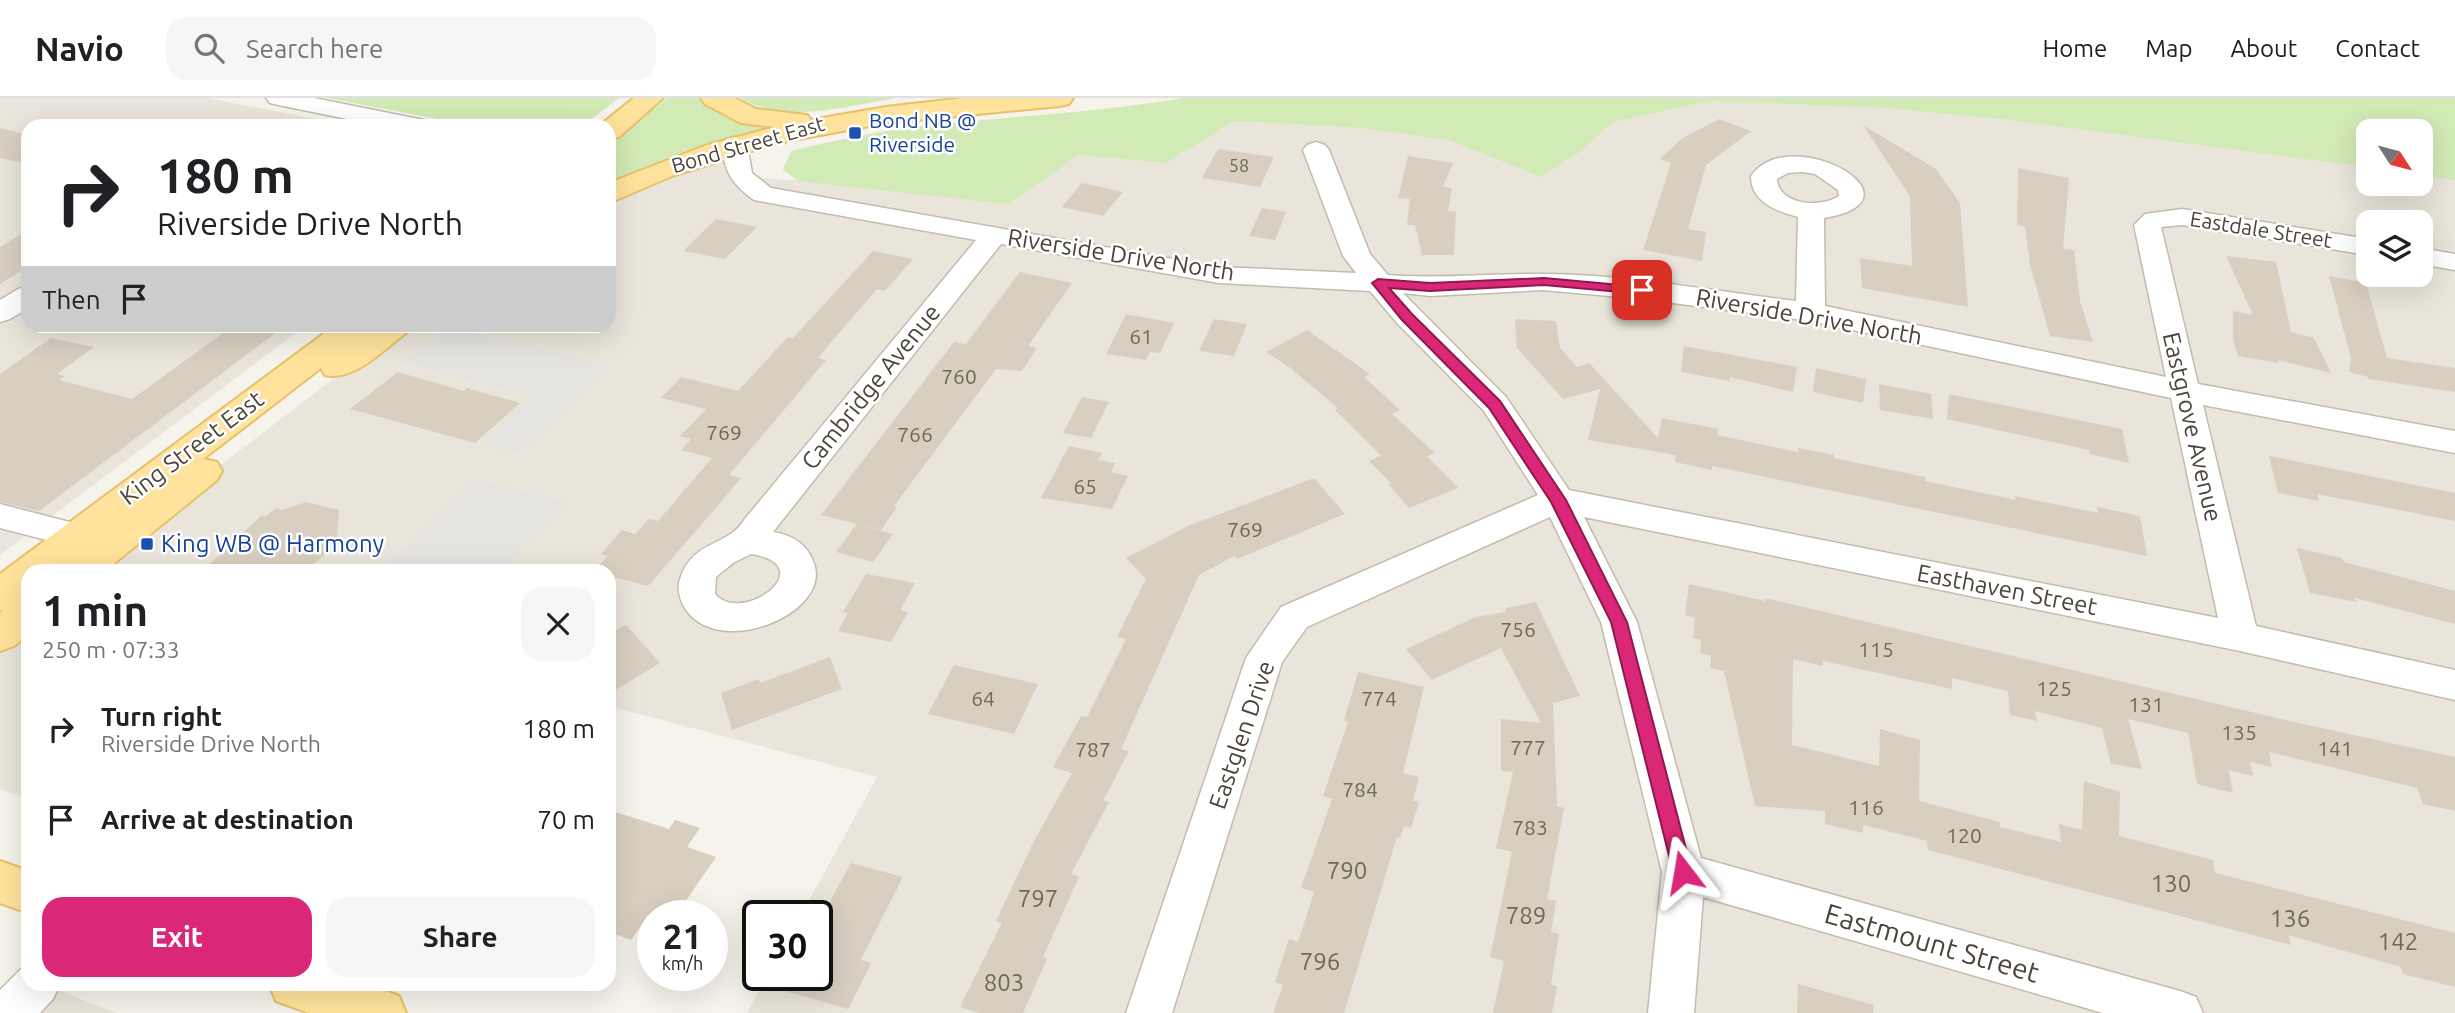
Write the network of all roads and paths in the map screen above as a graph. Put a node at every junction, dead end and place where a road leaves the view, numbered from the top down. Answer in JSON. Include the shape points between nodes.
{"nodes":[{"id":1,"x":278,"y":98,"type":"edge"},
{"id":2,"x":650,"y":98,"type":"edge"},
{"id":3,"x":714,"y":98,"type":"edge"},
{"id":4,"x":1060,"y":98,"type":"edge"},
{"id":5,"x":320,"y":106,"type":"junction"},
{"id":6,"x":300,"y":119,"type":"edge"},
{"id":7,"x":384,"y":119,"type":"edge"},
{"id":8,"x":839,"y":120,"type":"junction"},
{"id":9,"x":616,"y":125,"type":"edge"},
{"id":10,"x":735,"y":144,"type":"junction"},
{"id":11,"x":1316,"y":150,"type":"dead end"},
{"id":12,"x":616,"y":191,"type":"edge"},
{"id":13,"x":1811,"y":212,"type":"dead end"},
{"id":14,"x":2154,"y":220,"type":"joint"},
{"id":15,"x":995,"y":234,"type":"junction"},
{"id":16,"x":2356,"y":245,"type":"edge"},
{"id":17,"x":2433,"y":258,"type":"edge"},
{"id":18,"x":2455,"y":262,"type":"edge"},
{"id":19,"x":1378,"y":283,"type":"junction"},
{"id":20,"x":21,"y":300,"type":"edge"},
{"id":21,"x":1810,"y":312,"type":"junction"},
{"id":22,"x":0,"y":313,"type":"edge"},
{"id":23,"x":345,"y":333,"type":"edge"},
{"id":24,"x":386,"y":333,"type":"edge"},
{"id":25,"x":2184,"y":391,"type":"junction"},
{"id":26,"x":2455,"y":442,"type":"edge"},
{"id":27,"x":1558,"y":500,"type":"junction"},
{"id":28,"x":0,"y":516,"type":"edge"},
{"id":29,"x":77,"y":536,"type":"junction"},
{"id":30,"x":750,"y":541,"type":"dead end"},
{"id":31,"x":40,"y":564,"type":"edge"},
{"id":32,"x":88,"y":564,"type":"edge"},
{"id":33,"x":21,"y":579,"type":"edge"},
{"id":34,"x":0,"y":596,"type":"edge"},
{"id":35,"x":21,"y":618,"type":"edge"},
{"id":36,"x":0,"y":635,"type":"edge"},
{"id":37,"x":2239,"y":637,"type":"junction"},
{"id":38,"x":2455,"y":685,"type":"edge"},
{"id":39,"x":1683,"y":872,"type":"junction"},
{"id":40,"x":0,"y":882,"type":"edge"},
{"id":41,"x":21,"y":890,"type":"edge"},
{"id":42,"x":30,"y":991,"type":"edge"},
{"id":43,"x":315,"y":991,"type":"edge"},
{"id":44,"x":9,"y":1013,"type":"edge"},
{"id":45,"x":381,"y":1013,"type":"edge"},
{"id":46,"x":1149,"y":1013,"type":"edge"},
{"id":47,"x":1671,"y":1013,"type":"edge"},
{"id":48,"x":2180,"y":1013,"type":"edge"}],
"edges":[{"from":1,"to":5,"type":"street"},
{"from":2,"to":9,"type":"main road"},
{"from":3,"to":8,"type":"main road","via":[[750,117]]},
{"from":4,"to":8,"type":"main road","name":"Bond Street East","via":[[944,106]]},
{"from":5,"to":6,"type":"street"},
{"from":5,"to":7,"type":"street"},
{"from":8,"to":10,"type":"main road","name":"Bond Street East"},
{"from":10,"to":12,"type":"main road","name":"Bond Street East","via":[[669,166]]},
{"from":10,"to":15,"type":"street","name":"Riverside Drive North","via":[[736,171],[762,194]]},
{"from":11,"to":19,"type":"street","via":[[1357,256]]},
{"from":13,"to":21,"type":"street"},
{"from":14,"to":16,"type":"street","name":"Eastdale Street","via":[[2182,217]]},
{"from":14,"to":25,"type":"street","name":"Eastgrove Avenue","via":[[2147,225]]},
{"from":15,"to":19,"type":"street","name":"Riverside Drive North","via":[[1219,275]]},
{"from":15,"to":30,"type":"street","name":"Cambridge Avenue","via":[[755,529]]},
{"from":17,"to":18,"type":"street"},
{"from":19,"to":21,"type":"street","name":"Riverside Drive North","via":[[1430,287],[1544,282]]},
{"from":19,"to":27,"type":"street","via":[[1494,404]]},
{"from":20,"to":22,"type":"street"},
{"from":21,"to":25,"type":"street","name":"Riverside Drive North"},
{"from":23,"to":29,"type":"main road","name":"King Street East"},
{"from":24,"to":32,"type":"main road"},
{"from":25,"to":26,"type":"street","name":"Riverside Drive North"},
{"from":25,"to":37,"type":"street","name":"Eastgrove Avenue"},
{"from":27,"to":37,"type":"street","name":"Easthaven Street"},
{"from":27,"to":39,"type":"street","via":[[1619,622]]},
{"from":27,"to":46,"type":"street","name":"Eastglen Drive","via":[[1294,617],[1265,658]]},
{"from":28,"to":29,"type":"street"},
{"from":29,"to":31,"type":"main road","name":"King Street East"},
{"from":33,"to":34,"type":"main road","name":"King Street East"},
{"from":35,"to":36,"type":"main road"},
{"from":37,"to":38,"type":"street","name":"Easthaven Street"},
{"from":39,"to":47,"type":"street"},
{"from":39,"to":48,"type":"street","name":"Eastmount Street"},
{"from":40,"to":41,"type":"main road"},
{"from":42,"to":44,"type":"street"},
{"from":43,"to":45,"type":"main road"}]}
